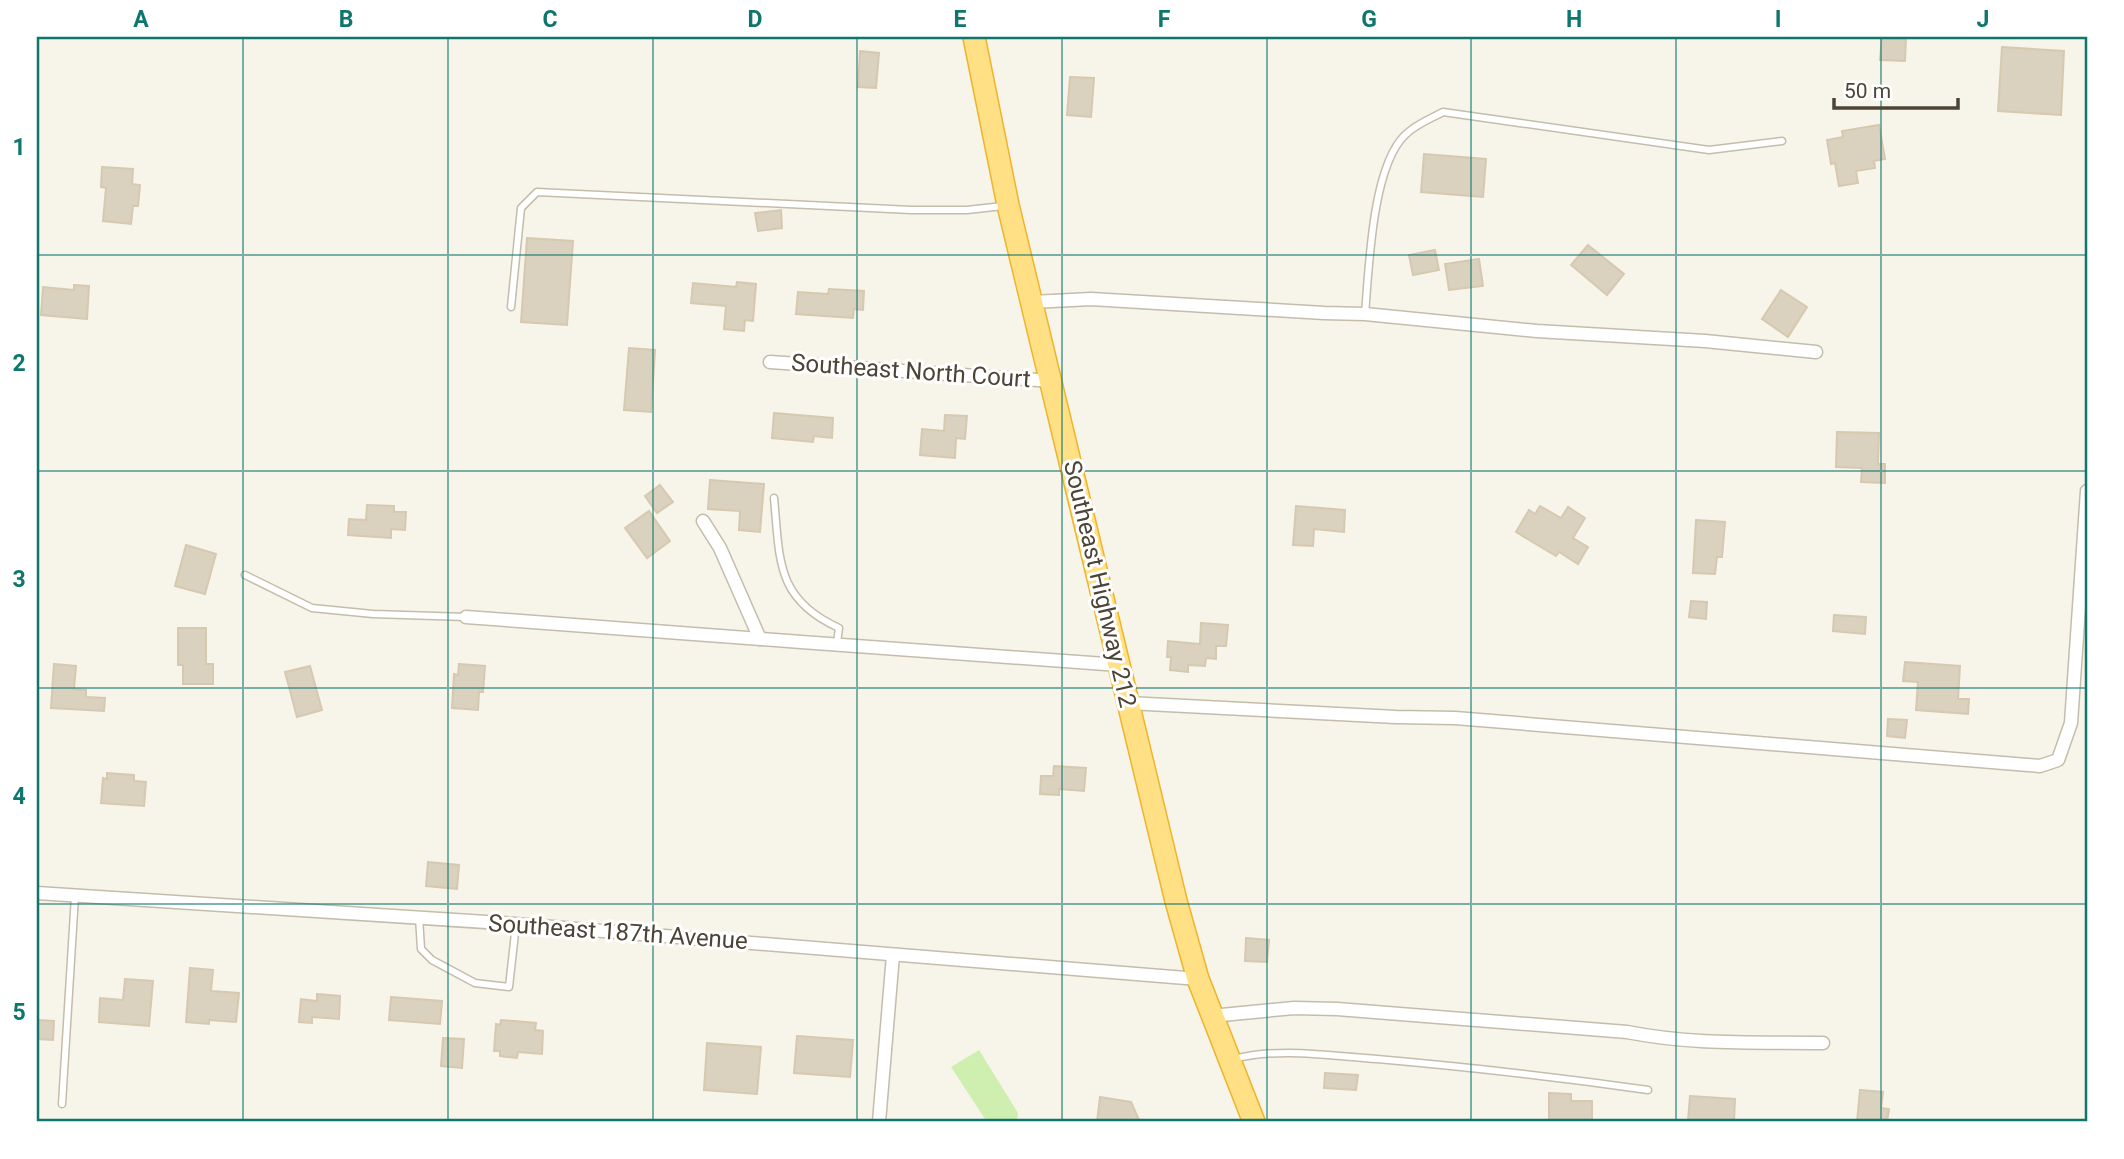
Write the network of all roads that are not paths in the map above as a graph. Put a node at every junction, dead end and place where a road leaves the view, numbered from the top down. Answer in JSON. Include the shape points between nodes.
{"nodes":[{"id":1,"x":974,"y":37,"type":"edge"},
{"id":2,"x":1782,"y":141,"type":"dead end"},
{"id":3,"x":1008,"y":205,"type":"junction"},
{"id":4,"x":1032,"y":302,"type":"junction"},
{"id":5,"x":511,"y":307,"type":"dead end"},
{"id":6,"x":1365,"y":314,"type":"junction"},
{"id":7,"x":1815,"y":352,"type":"dead end"},
{"id":8,"x":770,"y":362,"type":"dead end"},
{"id":9,"x":1052,"y":381,"type":"junction"},
{"id":10,"x":2087,"y":491,"type":"edge"},
{"id":11,"x":774,"y":498,"type":"dead end"},
{"id":12,"x":703,"y":521,"type":"dead end"},
{"id":13,"x":245,"y":575,"type":"dead end"},
{"id":14,"x":466,"y":617,"type":"joint"},
{"id":15,"x":760,"y":639,"type":"junction"},
{"id":16,"x":837,"y":643,"type":"junction"},
{"id":17,"x":1119,"y":665,"type":"junction"},
{"id":18,"x":1128,"y":703,"type":"junction"},
{"id":19,"x":37,"y":893,"type":"edge"},
{"id":20,"x":75,"y":894,"type":"junction"},
{"id":21,"x":419,"y":917,"type":"junction"},
{"id":22,"x":516,"y":924,"type":"junction"},
{"id":23,"x":892,"y":955,"type":"junction"},
{"id":24,"x":1198,"y":979,"type":"junction"},
{"id":25,"x":1212,"y":1016,"type":"junction"},
{"id":26,"x":1823,"y":1043,"type":"dead end"},
{"id":27,"x":1228,"y":1061,"type":"junction"},
{"id":28,"x":1648,"y":1090,"type":"dead end"},
{"id":29,"x":62,"y":1104,"type":"dead end"},
{"id":30,"x":879,"y":1122,"type":"edge"},
{"id":31,"x":1254,"y":1122,"type":"edge"}],
"edges":[{"from":1,"to":3,"type":"highway","name":"Southeast Highway 212"},
{"from":2,"to":6,"type":"lane","via":[[1709,150],[1443,112],[1404,136],[1385,171]]},
{"from":3,"to":4,"type":"highway","name":"Southeast Highway 212"},
{"from":3,"to":5,"type":"lane","via":[[967,211],[898,210],[537,192],[521,208]]},
{"from":4,"to":6,"type":"street","via":[[1091,299]]},
{"from":4,"to":9,"type":"highway","name":"Southeast Highway 212"},
{"from":6,"to":7,"type":"street"},
{"from":8,"to":9,"type":"street","name":"Southeast North Court"},
{"from":9,"to":17,"type":"highway","name":"Southeast Highway 212"},
{"from":10,"to":18,"type":"street","via":[[2071,723],[2058,760],[2040,766],[1455,719]]},
{"from":11,"to":16,"type":"lane","via":[[781,565],[791,592],[803,607],[839,628]]},
{"from":12,"to":15,"type":"street","via":[[720,548]]},
{"from":13,"to":14,"type":"lane","via":[[312,608]]},
{"from":14,"to":15,"type":"street"},
{"from":15,"to":16,"type":"street"},
{"from":16,"to":17,"type":"street"},
{"from":17,"to":18,"type":"highway","name":"Southeast Highway 212"},
{"from":18,"to":24,"type":"highway","name":"Southeast Highway 212"},
{"from":19,"to":20,"type":"street","name":"Southeast 187th Avenue"},
{"from":20,"to":21,"type":"street","name":"Southeast 187th Avenue"},
{"from":20,"to":29,"type":"lane"},
{"from":21,"to":22,"type":"street","name":"Southeast 187th Avenue"},
{"from":21,"to":22,"type":"lane","via":[[421,948],[432,960],[475,983],[509,986]]},
{"from":22,"to":23,"type":"street","name":"Southeast 187th Avenue"},
{"from":23,"to":24,"type":"street","name":"Southeast 187th Avenue"},
{"from":23,"to":30,"type":"street"},
{"from":24,"to":25,"type":"highway","name":"Southeast Highway 212"},
{"from":25,"to":26,"type":"street","via":[[1337,1009],[1690,1041]]},
{"from":25,"to":27,"type":"highway","name":"Southeast Highway 212"},
{"from":27,"to":28,"type":"lane","via":[[1253,1054],[1293,1053],[1475,1067]]},
{"from":27,"to":31,"type":"highway","name":"Southeast Highway 212"}]}
